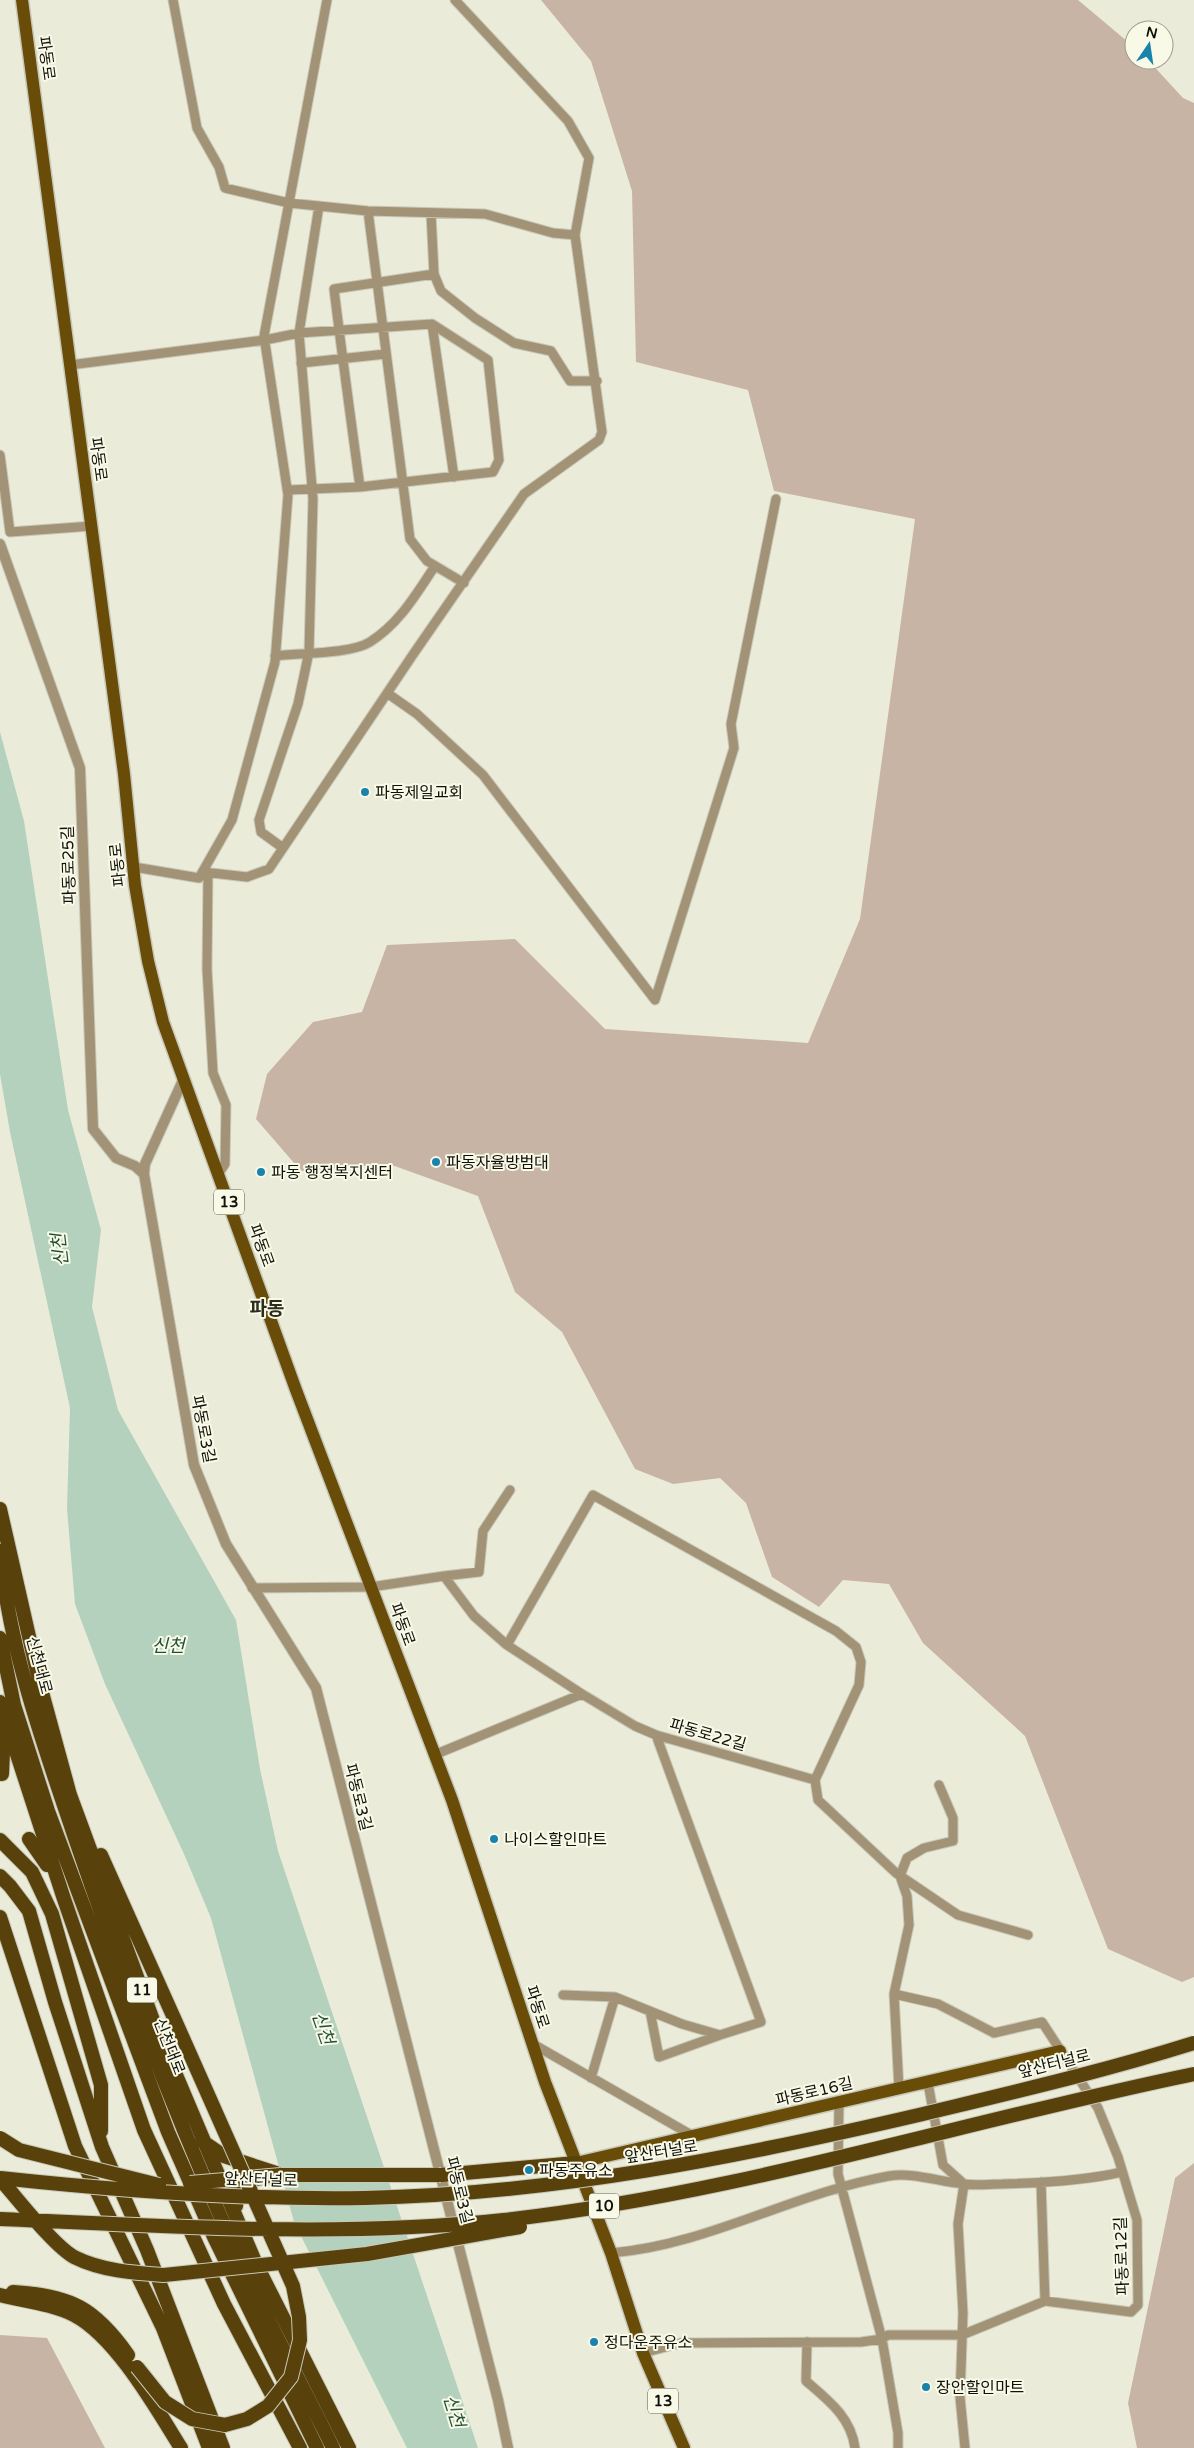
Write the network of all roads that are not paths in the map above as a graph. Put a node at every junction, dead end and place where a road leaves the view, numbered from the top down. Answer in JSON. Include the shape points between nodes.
{"nodes":[{"id":1,"x":22,"y":0,"type":"edge"},
{"id":2,"x":173,"y":0,"type":"edge"},
{"id":3,"x":327,"y":0,"type":"edge"},
{"id":4,"x":455,"y":0,"type":"edge"},
{"id":5,"x":289,"y":203,"type":"junction"},
{"id":6,"x":319,"y":206,"type":"junction"},
{"id":7,"x":368,"y":211,"type":"junction"},
{"id":8,"x":432,"y":213,"type":"junction"},
{"id":9,"x":575,"y":235,"type":"junction"},
{"id":10,"x":434,"y":274,"type":"junction"},
{"id":11,"x":377,"y":281,"type":"junction"},
{"id":12,"x":432,"y":324,"type":"junction"},
{"id":13,"x":383,"y":327,"type":"junction"},
{"id":14,"x":339,"y":331,"type":"junction"},
{"id":15,"x":299,"y":333,"type":"junction"},
{"id":16,"x":265,"y":340,"type":"junction"},
{"id":17,"x":386,"y":354,"type":"junction"},
{"id":18,"x":343,"y":358,"type":"junction"},
{"id":19,"x":302,"y":363,"type":"junction"},
{"id":20,"x":70,"y":365,"type":"junction"},
{"id":21,"x":597,"y":381,"type":"junction"},
{"id":22,"x":0,"y":455,"type":"edge"},
{"id":23,"x":454,"y":477,"type":"junction"},
{"id":24,"x":403,"y":483,"type":"junction"},
{"id":25,"x":360,"y":487,"type":"junction"},
{"id":26,"x":288,"y":490,"type":"junction"},
{"id":27,"x":312,"y":490,"type":"junction"},
{"id":28,"x":776,"y":499,"type":"dead end"},
{"id":29,"x":92,"y":526,"type":"junction"},
{"id":30,"x":5,"y":532,"type":"edge"},
{"id":31,"x":0,"y":544,"type":"edge"},
{"id":32,"x":435,"y":566,"type":"junction"},
{"id":33,"x":464,"y":583,"type":"junction"},
{"id":34,"x":309,"y":652,"type":"junction"},
{"id":35,"x":275,"y":656,"type":"junction"},
{"id":36,"x":387,"y":693,"type":"junction"},
{"id":37,"x":283,"y":848,"type":"junction"},
{"id":38,"x":134,"y":867,"type":"junction"},
{"id":39,"x":206,"y":872,"type":"junction"},
{"id":40,"x":184,"y":1078,"type":"junction"},
{"id":41,"x":144,"y":1174,"type":"junction"},
{"id":42,"x":218,"y":1174,"type":"junction"},
{"id":43,"x":510,"y":1490,"type":"dead end"},
{"id":44,"x":0,"y":1509,"type":"edge"},
{"id":45,"x":0,"y":1551,"type":"edge"},
{"id":46,"x":444,"y":1576,"type":"junction"},
{"id":47,"x":371,"y":1586,"type":"junction"},
{"id":48,"x":252,"y":1588,"type":"junction"},
{"id":49,"x":0,"y":1638,"type":"edge"},
{"id":50,"x":507,"y":1645,"type":"junction"},
{"id":51,"x":582,"y":1694,"type":"junction"},
{"id":52,"x":0,"y":1702,"type":"edge"},
{"id":53,"x":3,"y":1716,"type":"junction"},
{"id":54,"x":656,"y":1735,"type":"junction"},
{"id":55,"x":434,"y":1755,"type":"junction"},
{"id":56,"x":2,"y":1774,"type":"dead end"},
{"id":57,"x":815,"y":1780,"type":"junction"},
{"id":58,"x":939,"y":1785,"type":"dead end"},
{"id":59,"x":70,"y":1795,"type":"junction"},
{"id":60,"x":28,"y":1839,"type":"dead end"},
{"id":61,"x":0,"y":1840,"type":"edge"},
{"id":62,"x":0,"y":1876,"type":"edge"},
{"id":63,"x":900,"y":1876,"type":"junction"},
{"id":64,"x":59,"y":1884,"type":"junction"},
{"id":65,"x":0,"y":1917,"type":"edge"},
{"id":66,"x":1028,"y":1936,"type":"dead end"},
{"id":67,"x":894,"y":1994,"type":"junction"},
{"id":68,"x":562,"y":1995,"type":"dead end"},
{"id":69,"x":615,"y":1997,"type":"junction"},
{"id":70,"x":650,"y":2011,"type":"junction"},
{"id":71,"x":720,"y":2035,"type":"junction"},
{"id":72,"x":1194,"y":2042,"type":"edge"},
{"id":73,"x":533,"y":2044,"type":"junction"},
{"id":74,"x":1060,"y":2051,"type":"junction"},
{"id":75,"x":1194,"y":2074,"type":"edge"},
{"id":76,"x":591,"y":2078,"type":"junction"},
{"id":77,"x":899,"y":2089,"type":"junction"},
{"id":78,"x":839,"y":2102,"type":"junction"},
{"id":79,"x":695,"y":2136,"type":"junction"},
{"id":80,"x":0,"y":2138,"type":"edge"},
{"id":81,"x":202,"y":2139,"type":"junction"},
{"id":82,"x":102,"y":2147,"type":"junction"},
{"id":83,"x":576,"y":2163,"type":"junction"},
{"id":84,"x":1122,"y":2172,"type":"junction"},
{"id":85,"x":273,"y":2175,"type":"junction"},
{"id":86,"x":0,"y":2179,"type":"edge"},
{"id":87,"x":1041,"y":2182,"type":"junction"},
{"id":88,"x":964,"y":2184,"type":"junction"},
{"id":89,"x":188,"y":2188,"type":"junction"},
{"id":90,"x":841,"y":2188,"type":"junction"},
{"id":91,"x":579,"y":2210,"type":"junction"},
{"id":92,"x":234,"y":2215,"type":"junction"},
{"id":93,"x":0,"y":2219,"type":"edge"},
{"id":94,"x":611,"y":2253,"type":"junction"},
{"id":95,"x":0,"y":2291,"type":"edge"},
{"id":96,"x":0,"y":2295,"type":"edge"},
{"id":97,"x":1045,"y":2301,"type":"junction"},
{"id":98,"x":962,"y":2335,"type":"junction"},
{"id":99,"x":882,"y":2339,"type":"junction"},
{"id":100,"x":806,"y":2342,"type":"junction"},
{"id":101,"x":643,"y":2353,"type":"junction"},
{"id":102,"x":181,"y":2448,"type":"edge"},
{"id":103,"x":209,"y":2448,"type":"edge"},
{"id":104,"x":223,"y":2448,"type":"edge"},
{"id":105,"x":300,"y":2448,"type":"edge"},
{"id":106,"x":317,"y":2448,"type":"edge"},
{"id":107,"x":333,"y":2448,"type":"edge"},
{"id":108,"x":349,"y":2448,"type":"edge"},
{"id":109,"x":508,"y":2448,"type":"edge"},
{"id":110,"x":684,"y":2448,"type":"edge"},
{"id":111,"x":855,"y":2448,"type":"edge"},
{"id":112,"x":898,"y":2448,"type":"edge"},
{"id":113,"x":965,"y":2448,"type":"edge"}],
"edges":[{"from":1,"to":20,"type":"main road","name":"파동로","number":"13"},
{"from":2,"to":5,"type":"street","via":[[196,128],[219,167],[225,188]]},
{"from":3,"to":5,"type":"street"},
{"from":4,"to":9,"type":"street","via":[[568,121],[589,158]]},
{"from":5,"to":6,"type":"street"},
{"from":5,"to":16,"type":"street"},
{"from":6,"to":7,"type":"street"},
{"from":6,"to":15,"type":"street"},
{"from":7,"to":8,"type":"street"},
{"from":7,"to":11,"type":"street"},
{"from":8,"to":9,"type":"street","via":[[485,214],[553,233]]},
{"from":8,"to":10,"type":"street"},
{"from":9,"to":21,"type":"street"},
{"from":10,"to":11,"type":"street"},
{"from":10,"to":21,"type":"street","via":[[441,291],[475,318],[514,343],[551,351],[570,381]]},
{"from":11,"to":13,"type":"street"},
{"from":11,"to":14,"type":"street","via":[[334,289]]},
{"from":12,"to":13,"type":"street"},
{"from":12,"to":23,"type":"street"},
{"from":12,"to":23,"type":"street","via":[[488,360],[499,460],[493,472]]},
{"from":13,"to":14,"type":"street"},
{"from":13,"to":17,"type":"street"},
{"from":14,"to":15,"type":"street"},
{"from":14,"to":18,"type":"street"},
{"from":15,"to":16,"type":"street"},
{"from":15,"to":19,"type":"street"},
{"from":16,"to":20,"type":"street"},
{"from":16,"to":26,"type":"street"},
{"from":17,"to":18,"type":"street"},
{"from":17,"to":24,"type":"street"},
{"from":18,"to":19,"type":"street"},
{"from":18,"to":25,"type":"street"},
{"from":19,"to":27,"type":"street"},
{"from":20,"to":29,"type":"main road","name":"파동로","number":"13"},
{"from":21,"to":33,"type":"street","via":[[602,432],[599,440],[524,494]]},
{"from":22,"to":30,"type":"street"},
{"from":23,"to":24,"type":"street"},
{"from":24,"to":25,"type":"street"},
{"from":24,"to":32,"type":"street","via":[[410,539]]},
{"from":25,"to":27,"type":"street"},
{"from":26,"to":27,"type":"street"},
{"from":26,"to":35,"type":"street"},
{"from":27,"to":34,"type":"street"},
{"from":28,"to":36,"type":"street","via":[[731,724],[734,748],[655,1000],[482,775],[417,714]]},
{"from":29,"to":30,"type":"street"},
{"from":29,"to":38,"type":"main road","name":"파동로","number":"13"},
{"from":31,"to":41,"type":"street","name":"파동로25길","via":[[80,768],[93,1129],[116,1158]]},
{"from":32,"to":33,"type":"street"},
{"from":32,"to":34,"type":"street","via":[[404,613],[369,642],[338,651]]},
{"from":33,"to":36,"type":"street"},
{"from":34,"to":35,"type":"street"},
{"from":34,"to":37,"type":"street","via":[[298,704],[258,820],[261,832]]},
{"from":35,"to":39,"type":"street","via":[[232,820]]},
{"from":36,"to":37,"type":"street"},
{"from":37,"to":39,"type":"street","via":[[269,869],[247,877]]},
{"from":38,"to":39,"type":"street","via":[[199,878]]},
{"from":38,"to":40,"type":"main road","name":"파동로","number":"13","via":[[148,961],[164,1022]]},
{"from":39,"to":42,"type":"street","via":[[213,1073],[226,1105],[225,1164]]},
{"from":40,"to":41,"type":"street","via":[[145,1164]]},
{"from":40,"to":42,"type":"main road","name":"파동로","number":"13"},
{"from":41,"to":48,"type":"street","name":"파동로3길","via":[[194,1465],[226,1544]]},
{"from":42,"to":47,"type":"main road","name":"파동로","number":"13"},
{"from":43,"to":46,"type":"street","via":[[483,1530],[479,1572]]},
{"from":44,"to":59,"type":"highway","number":"11","via":[[40,1685]]},
{"from":45,"to":107,"type":"highway","name":"신천대로","number":"11","via":[[20,1666],[96,1900],[182,2127],[226,2230]]},
{"from":46,"to":47,"type":"street"},
{"from":46,"to":50,"type":"street","name":"파동로22길","via":[[474,1616]]},
{"from":47,"to":48,"type":"street"},
{"from":47,"to":55,"type":"main road","name":"파동로","number":"13"},
{"from":48,"to":109,"type":"street","name":"파동로3길","via":[[316,1688],[496,2390]]},
{"from":49,"to":89,"type":"highway","name":"신천대로","number":"11","via":[[14,1705],[48,1811]]},
{"from":50,"to":51,"type":"street","name":"파동로22길"},
{"from":50,"to":57,"type":"street","via":[[593,1495],[836,1631],[856,1647],[861,1662],[859,1685]]},
{"from":51,"to":54,"type":"street","name":"파동로22길"},
{"from":51,"to":55,"type":"street"},
{"from":52,"to":53,"type":"highway"},
{"from":53,"to":56,"type":"highway"},
{"from":53,"to":64,"type":"highway"},
{"from":54,"to":57,"type":"street","name":"파동로22길"},
{"from":54,"to":71,"type":"street","via":[[761,2022]]},
{"from":55,"to":73,"type":"main road","name":"파동로","number":"13"},
{"from":57,"to":63,"type":"street","via":[[818,1800]]},
{"from":58,"to":63,"type":"street","via":[[952,1818],[953,1841],[924,1848],[907,1858]]},
{"from":59,"to":81,"type":"highway","number":"11","via":[[154,2023]]},
{"from":59,"to":95,"type":"highway","bridge":true,"via":[[90,1832],[293,2286],[300,2340],[291,2377],[268,2406],[247,2419],[225,2425],[192,2419],[165,2402],[111,2331],[93,2315],[64,2299],[40,2293]]},
{"from":60,"to":64,"type":"highway"},
{"from":61,"to":82,"type":"highway","via":[[32,1872],[52,1914],[101,2084]]},
{"from":62,"to":82,"type":"highway","via":[[29,1911]]},
{"from":63,"to":66,"type":"street","via":[[958,1915]]},
{"from":63,"to":67,"type":"street","via":[[907,1896],[909,1925]]},
{"from":64,"to":105,"type":"highway","via":[[144,2130],[224,2304]]},
{"from":65,"to":103,"type":"highway","via":[[74,2146],[164,2328]]},
{"from":67,"to":74,"type":"street","name":"파동로12길","via":[[938,2004],[994,2032],[1042,2022]]},
{"from":67,"to":77,"type":"street"},
{"from":68,"to":69,"type":"street"},
{"from":69,"to":70,"type":"street"},
{"from":69,"to":76,"type":"street"},
{"from":70,"to":71,"type":"street"},
{"from":70,"to":71,"type":"street","via":[[659,2058]]},
{"from":72,"to":89,"type":"highway","name":"앞산터널로","number":"10","bridge":true,"via":[[1006,2094],[795,2144],[604,2178],[366,2198],[264,2197]]},
{"from":73,"to":76,"type":"street"},
{"from":73,"to":83,"type":"main road","name":"파동로","number":"13","via":[[544,2082]]},
{"from":74,"to":77,"type":"main road"},
{"from":74,"to":84,"type":"street","name":"파동로12길","via":[[1098,2108]]},
{"from":75,"to":91,"type":"highway","number":"10","bridge":true,"via":[[744,2179]]},
{"from":76,"to":79,"type":"street","via":[[686,2134]]},
{"from":77,"to":78,"type":"street"},
{"from":77,"to":88,"type":"street","via":[[928,2084],[943,2165]]},
{"from":78,"to":79,"type":"main road","name":"파동로16길"},
{"from":78,"to":90,"type":"street","via":[[838,2174]]},
{"from":79,"to":83,"type":"main road","name":"파동로16길"},
{"from":80,"to":89,"type":"highway","bridge":true,"via":[[19,2150]]},
{"from":81,"to":85,"type":"highway","via":[[224,2156]]},
{"from":81,"to":92,"type":"highway","number":"11"},
{"from":82,"to":104,"type":"highway","via":[[147,2250]]},
{"from":83,"to":85,"type":"highway","bridge":true,"via":[[439,2175]]},
{"from":83,"to":94,"type":"main road","name":"파동로","number":"13"},
{"from":84,"to":87,"type":"street"},
{"from":84,"to":97,"type":"street","name":"파동로12길","via":[[1137,2220],[1138,2305],[1131,2312]]},
{"from":85,"to":89,"type":"highway","bridge":true},
{"from":85,"to":92,"type":"highway","via":[[238,2188]]},
{"from":86,"to":89,"type":"highway","name":"앞산터널로","number":"10","bridge":true},
{"from":86,"to":91,"type":"highway","bridge":true,"via":[[61,2247],[74,2256],[98,2266],[164,2275],[367,2254],[523,2226]]},
{"from":87,"to":88,"type":"street"},
{"from":87,"to":97,"type":"street"},
{"from":88,"to":90,"type":"street","via":[[935,2178],[890,2176]]},
{"from":88,"to":98,"type":"street","via":[[958,2224]]},
{"from":89,"to":106,"type":"highway","name":"신천대로","number":"11"},
{"from":90,"to":94,"type":"street","via":[[701,2236]]},
{"from":90,"to":99,"type":"street"},
{"from":91,"to":93,"type":"highway","number":"10","bridge":true,"via":[[456,2224],[373,2227],[228,2227]]},
{"from":92,"to":108,"type":"highway","number":"11"},
{"from":94,"to":101,"type":"main road","name":"파동로","number":"13"},
{"from":96,"to":102,"type":"highway","via":[[73,2315],[94,2329],[150,2399]]},
{"from":97,"to":98,"type":"street","name":"파동로12길"},
{"from":98,"to":99,"type":"street","name":"파동로12길","via":[[888,2335]]},
{"from":98,"to":113,"type":"street","via":[[960,2397]]},
{"from":99,"to":100,"type":"street","name":"파동로12길"},
{"from":99,"to":112,"type":"street"},
{"from":100,"to":101,"type":"street","name":"파동로12길","via":[[681,2343]]},
{"from":100,"to":111,"type":"street","via":[[806,2381],[842,2413],[854,2438]]},
{"from":101,"to":110,"type":"main road","name":"파동로","number":"13"}]}
